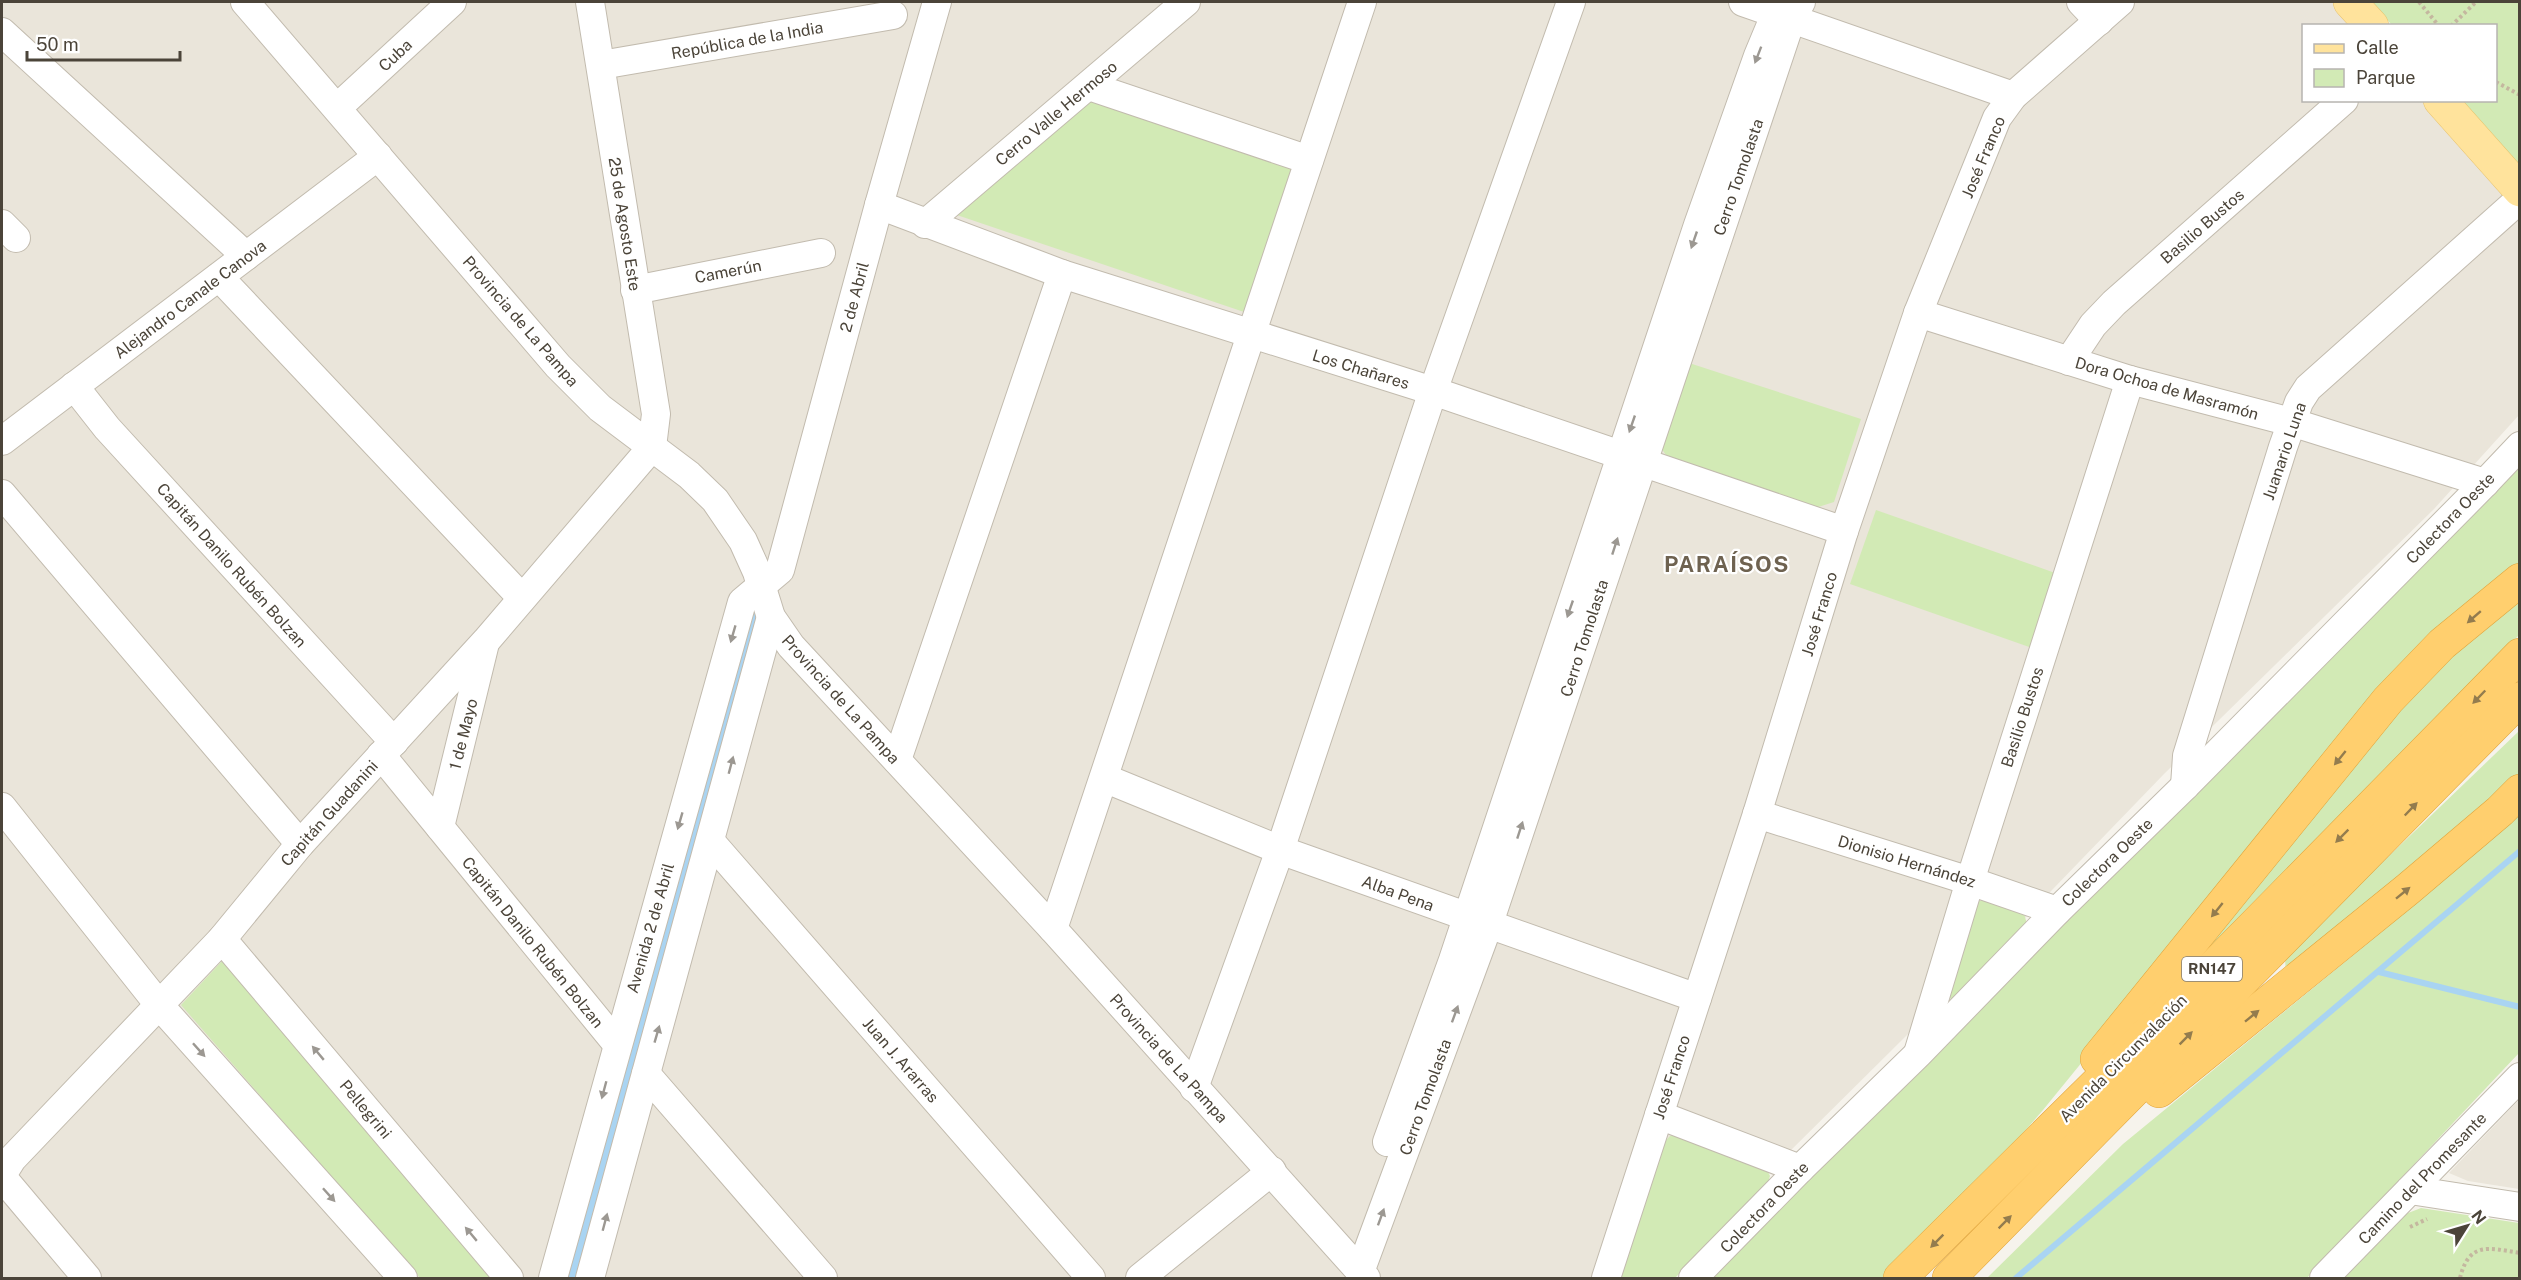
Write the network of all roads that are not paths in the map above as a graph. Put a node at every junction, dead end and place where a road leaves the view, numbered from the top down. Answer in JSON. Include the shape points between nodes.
{"nodes":[{"id":1,"x":245,"y":2,"type":"edge"},
{"id":2,"x":452,"y":2,"type":"edge"},
{"id":3,"x":590,"y":2,"type":"edge"},
{"id":4,"x":937,"y":2,"type":"edge"},
{"id":5,"x":1186,"y":2,"type":"edge"},
{"id":6,"x":1362,"y":2,"type":"edge"},
{"id":7,"x":1571,"y":2,"type":"edge"},
{"id":8,"x":1743,"y":2,"type":"edge"},
{"id":9,"x":2120,"y":2,"type":"edge"},
{"id":10,"x":2350,"y":2,"type":"edge"},
{"id":11,"x":1787,"y":8,"type":"edge"},
{"id":12,"x":2090,"y":11,"type":"edge"},
{"id":13,"x":893,"y":15,"type":"dead end"},
{"id":14,"x":2370,"y":24,"type":"edge"},
{"id":15,"x":2,"y":32,"type":"edge"},
{"id":16,"x":601,"y":65,"type":"junction"},
{"id":17,"x":1089,"y":86,"type":"junction"},
{"id":18,"x":2013,"y":96,"type":"junction"},
{"id":19,"x":2342,"y":102,"type":"edge"},
{"id":20,"x":2442,"y":102,"type":"edge"},
{"id":21,"x":337,"y":108,"type":"junction"},
{"id":22,"x":378,"y":156,"type":"junction"},
{"id":23,"x":1309,"y":160,"type":"junction"},
{"id":24,"x":2520,"y":190,"type":"edge"},
{"id":25,"x":2520,"y":199,"type":"edge"},
{"id":26,"x":879,"y":206,"type":"junction"},
{"id":27,"x":926,"y":224,"type":"junction"},
{"id":28,"x":821,"y":253,"type":"dead end"},
{"id":29,"x":246,"y":256,"type":"junction"},
{"id":30,"x":1062,"y":274,"type":"junction"},
{"id":31,"x":219,"y":277,"type":"junction"},
{"id":32,"x":635,"y":290,"type":"junction"},
{"id":33,"x":1918,"y":313,"type":"junction"},
{"id":34,"x":1252,"y":335,"type":"junction"},
{"id":35,"x":2069,"y":361,"type":"junction"},
{"id":36,"x":2130,"y":380,"type":"junction"},
{"id":37,"x":74,"y":386,"type":"junction"},
{"id":38,"x":1433,"y":390,"type":"junction"},
{"id":39,"x":2291,"y":422,"type":"junction"},
{"id":40,"x":2,"y":441,"type":"edge"},
{"id":41,"x":2520,"y":446,"type":"edge"},
{"id":42,"x":652,"y":447,"type":"junction"},
{"id":43,"x":1632,"y":459,"type":"junction"},
{"id":44,"x":2485,"y":483,"type":"junction"},
{"id":45,"x":2,"y":494,"type":"edge"},
{"id":46,"x":1844,"y":531,"type":"junction"},
{"id":47,"x":2520,"y":580,"type":"edge"},
{"id":48,"x":761,"y":586,"type":"junction"},
{"id":49,"x":522,"y":598,"type":"junction"},
{"id":50,"x":771,"y":617,"type":"junction"},
{"id":51,"x":486,"y":641,"type":"junction"},
{"id":52,"x":2520,"y":655,"type":"edge"},
{"id":53,"x":2520,"y":699,"type":"edge"},
{"id":54,"x":387,"y":749,"type":"junction"},
{"id":55,"x":897,"y":760,"type":"junction"},
{"id":56,"x":1104,"y":778,"type":"junction"},
{"id":57,"x":2185,"y":786,"type":"junction"},
{"id":58,"x":2520,"y":791,"type":"edge"},
{"id":59,"x":2,"y":807,"type":"edge"},
{"id":60,"x":1757,"y":814,"type":"junction"},
{"id":61,"x":440,"y":828,"type":"junction"},
{"id":62,"x":711,"y":842,"type":"junction"},
{"id":63,"x":300,"y":844,"type":"junction"},
{"id":64,"x":1280,"y":850,"type":"junction"},
{"id":65,"x":1970,"y":880,"type":"junction"},
{"id":66,"x":2057,"y":911,"type":"junction"},
{"id":67,"x":1477,"y":922,"type":"junction"},
{"id":68,"x":1053,"y":929,"type":"junction"},
{"id":69,"x":222,"y":939,"type":"junction"},
{"id":70,"x":1697,"y":998,"type":"junction"},
{"id":71,"x":160,"y":1006,"type":"junction"},
{"id":72,"x":617,"y":1044,"type":"junction"},
{"id":73,"x":1918,"y":1054,"type":"junction"},
{"id":74,"x":646,"y":1074,"type":"junction"},
{"id":75,"x":2520,"y":1077,"type":"edge"},
{"id":76,"x":1194,"y":1088,"type":"junction"},
{"id":77,"x":1659,"y":1114,"type":"junction"},
{"id":78,"x":4,"y":1163,"type":"edge"},
{"id":79,"x":1800,"y":1169,"type":"junction"},
{"id":80,"x":1272,"y":1172,"type":"junction"},
{"id":81,"x":2043,"y":1184,"type":"junction"},
{"id":82,"x":2410,"y":1190,"type":"junction"},
{"id":83,"x":2520,"y":1207,"type":"edge"},
{"id":84,"x":1968,"y":1211,"type":"junction"},
{"id":85,"x":1358,"y":1269,"type":"edge"},
{"id":86,"x":87,"y":1278,"type":"edge"},
{"id":87,"x":403,"y":1278,"type":"edge"},
{"id":88,"x":509,"y":1278,"type":"edge"},
{"id":89,"x":553,"y":1278,"type":"edge"},
{"id":90,"x":590,"y":1278,"type":"edge"},
{"id":91,"x":823,"y":1278,"type":"edge"},
{"id":92,"x":1091,"y":1278,"type":"edge"},
{"id":93,"x":1140,"y":1278,"type":"edge"},
{"id":94,"x":1606,"y":1278,"type":"edge"},
{"id":95,"x":1693,"y":1278,"type":"edge"},
{"id":96,"x":1900,"y":1278,"type":"edge"},
{"id":97,"x":1949,"y":1278,"type":"edge"},
{"id":98,"x":2324,"y":1278,"type":"edge"}],
"edges":[{"from":1,"to":21,"type":"street","name":"Provincia de La Pampa"},
{"from":2,"to":21,"type":"street","name":"Cuba"},
{"from":3,"to":16,"type":"street","name":"25 de Agosto Este"},
{"from":4,"to":26,"type":"street","name":"2 de Abril"},
{"from":5,"to":17,"type":"street","name":"Cerro Valle Hermoso"},
{"from":6,"to":23,"type":"street"},
{"from":7,"to":38,"type":"street"},
{"from":8,"to":11,"type":"street"},
{"from":9,"to":12,"type":"street","name":"José Franco"},
{"from":10,"to":14,"type":"main road"},
{"from":11,"to":18,"type":"street"},
{"from":11,"to":43,"type":"street","name":"Cerro Tomolasta"},
{"from":12,"to":18,"type":"street","name":"José Franco"},
{"from":13,"to":16,"type":"street","name":"República de la India"},
{"from":15,"to":29,"type":"street"},
{"from":16,"to":32,"type":"street","name":"25 de Agosto Este"},
{"from":17,"to":23,"type":"street"},
{"from":17,"to":27,"type":"street","name":"Cerro Valle Hermoso"},
{"from":18,"to":33,"type":"street","name":"José Franco","via":[[1997,118]]},
{"from":19,"to":35,"type":"street","name":"Basilio Bustos","via":[[2114,303],[2093,325]]},
{"from":20,"to":24,"type":"main road"},
{"from":21,"to":22,"type":"street","name":"Provincia de La Pampa"},
{"from":22,"to":29,"type":"street","name":"Alejandro Canale Canova"},
{"from":22,"to":42,"type":"street","name":"Provincia de La Pampa","via":[[558,366],[600,408]]},
{"from":23,"to":34,"type":"street"},
{"from":25,"to":39,"type":"street","name":"Juanario Luna","via":[[2308,388]]},
{"from":26,"to":27,"type":"street","name":"Los Chañares"},
{"from":26,"to":48,"type":"street","name":"2 de Abril","via":[[780,570]]},
{"from":27,"to":30,"type":"street","name":"Los Chañares"},
{"from":28,"to":32,"type":"street","name":"Camerún"},
{"from":29,"to":31,"type":"street","name":"Alejandro Canale Canova"},
{"from":30,"to":34,"type":"street","name":"Los Chañares"},
{"from":30,"to":55,"type":"street"},
{"from":31,"to":37,"type":"street","name":"Alejandro Canale Canova"},
{"from":31,"to":49,"type":"street"},
{"from":32,"to":42,"type":"street","name":"25 de Agosto Este","via":[[656,414]]},
{"from":33,"to":35,"type":"street","name":"Dora Ochoa de Masramón"},
{"from":33,"to":46,"type":"street","name":"José Franco"},
{"from":34,"to":38,"type":"street","name":"Los Chañares"},
{"from":34,"to":56,"type":"street"},
{"from":35,"to":36,"type":"street","name":"Dora Ochoa de Masramón"},
{"from":36,"to":39,"type":"street","name":"Dora Ochoa de Masramón"},
{"from":36,"to":65,"type":"street","name":"Basilio Bustos"},
{"from":37,"to":40,"type":"street","name":"Alejandro Canale Canova"},
{"from":37,"to":54,"type":"street","name":"Capitán Danilo Rubén Bolzan"},
{"from":38,"to":43,"type":"street","name":"Los Chañares"},
{"from":38,"to":64,"type":"street"},
{"from":39,"to":44,"type":"street","name":"Dora Ochoa de Masramón"},
{"from":39,"to":57,"type":"street","name":"Juanario Luna","via":[[2187,756]]},
{"from":41,"to":44,"type":"street","name":"Colectora Oeste"},
{"from":42,"to":48,"type":"street","name":"Provincia de La Pampa","via":[[715,500],[743,541]]},
{"from":42,"to":49,"type":"street","name":"Capitán Guadanini"},
{"from":43,"to":46,"type":"street","name":"Los Chañares"},
{"from":43,"to":67,"type":"street","name":"Cerro Tomolasta"},
{"from":44,"to":57,"type":"street","name":"Colectora Oeste"},
{"from":45,"to":63,"type":"street"},
{"from":46,"to":60,"type":"street","name":"José Franco"},
{"from":47,"to":84,"type":"highway","one_way":true,"via":[[2442,644],[2388,700]]},
{"from":48,"to":50,"type":"street","name":"Provincia de La Pampa"},
{"from":48,"to":72,"type":"street","name":"Avenida 2 de Abril","one_way":true,"via":[[742,602]]},
{"from":49,"to":51,"type":"street","name":"Capitán Guadanini"},
{"from":50,"to":55,"type":"street","name":"Provincia de La Pampa","via":[[791,646]]},
{"from":62,"to":50,"type":"street","one_way":true},
{"from":51,"to":54,"type":"street","name":"Capitán Guadanini"},
{"from":51,"to":61,"type":"street","name":"1 de Mayo"},
{"from":52,"to":84,"type":"highway","name":"Avenida Circunvalación","number":"RN147","one_way":true},
{"from":81,"to":53,"type":"highway","name":"Avenida Circunvalación","number":"RN147","one_way":true},
{"from":54,"to":61,"type":"street","name":"Capitán Danilo Rubén Bolzan"},
{"from":54,"to":63,"type":"street","name":"Capitán Guadanini"},
{"from":55,"to":68,"type":"street","name":"Provincia de La Pampa"},
{"from":56,"to":64,"type":"street","name":"Alba Pena"},
{"from":56,"to":68,"type":"street"},
{"from":57,"to":66,"type":"street","name":"Colectora Oeste"},
{"from":81,"to":58,"type":"highway","one_way":true,"via":[[2408,889]]},
{"from":59,"to":71,"type":"street"},
{"from":60,"to":65,"type":"street","name":"Dionisio Hernández"},
{"from":60,"to":70,"type":"street","name":"José Franco"},
{"from":61,"to":72,"type":"street","name":"Capitán Danilo Rubén Bolzan"},
{"from":74,"to":62,"type":"street","one_way":true},
{"from":62,"to":92,"type":"street","name":"Juan J. Ararras"},
{"from":63,"to":69,"type":"street","name":"Capitán Guadanini"},
{"from":64,"to":67,"type":"street","name":"Alba Pena"},
{"from":64,"to":76,"type":"street"},
{"from":65,"to":66,"type":"street","name":"Dionisio Hernández"},
{"from":65,"to":73,"type":"street","name":"Basilio Bustos"},
{"from":66,"to":73,"type":"street","name":"Colectora Oeste"},
{"from":67,"to":70,"type":"street","name":"Alba Pena"},
{"from":67,"to":85,"type":"street","name":"Cerro Tomolasta"},
{"from":68,"to":76,"type":"street","name":"Provincia de La Pampa"},
{"from":69,"to":71,"type":"street","name":"Capitán Guadanini"},
{"from":88,"to":69,"type":"street","name":"Pellegrini","one_way":true},
{"from":70,"to":77,"type":"street","name":"José Franco"},
{"from":71,"to":78,"type":"street","name":"Capitán Guadanini"},
{"from":71,"to":87,"type":"street","one_way":true},
{"from":72,"to":89,"type":"street","name":"Avenida 2 de Abril","one_way":true},
{"from":73,"to":79,"type":"street","name":"Colectora Oeste"},
{"from":90,"to":74,"type":"street","one_way":true},
{"from":74,"to":91,"type":"street"},
{"from":75,"to":82,"type":"street","name":"Camino del Promesante"},
{"from":76,"to":80,"type":"street","name":"Provincia de La Pampa"},
{"from":77,"to":79,"type":"street"},
{"from":77,"to":94,"type":"street","name":"José Franco"},
{"from":78,"to":86,"type":"street"},
{"from":79,"to":95,"type":"street","name":"Colectora Oeste"},
{"from":80,"to":85,"type":"street","name":"Provincia de La Pampa"},
{"from":80,"to":93,"type":"street"},
{"from":97,"to":81,"type":"highway","name":"Avenida Circunvalación","number":"RN147","one_way":true},
{"from":82,"to":83,"type":"street"},
{"from":82,"to":98,"type":"street","name":"Camino del Promesante"},
{"from":84,"to":96,"type":"highway","name":"Avenida Circunvalación","number":"RN147","one_way":true}]}
